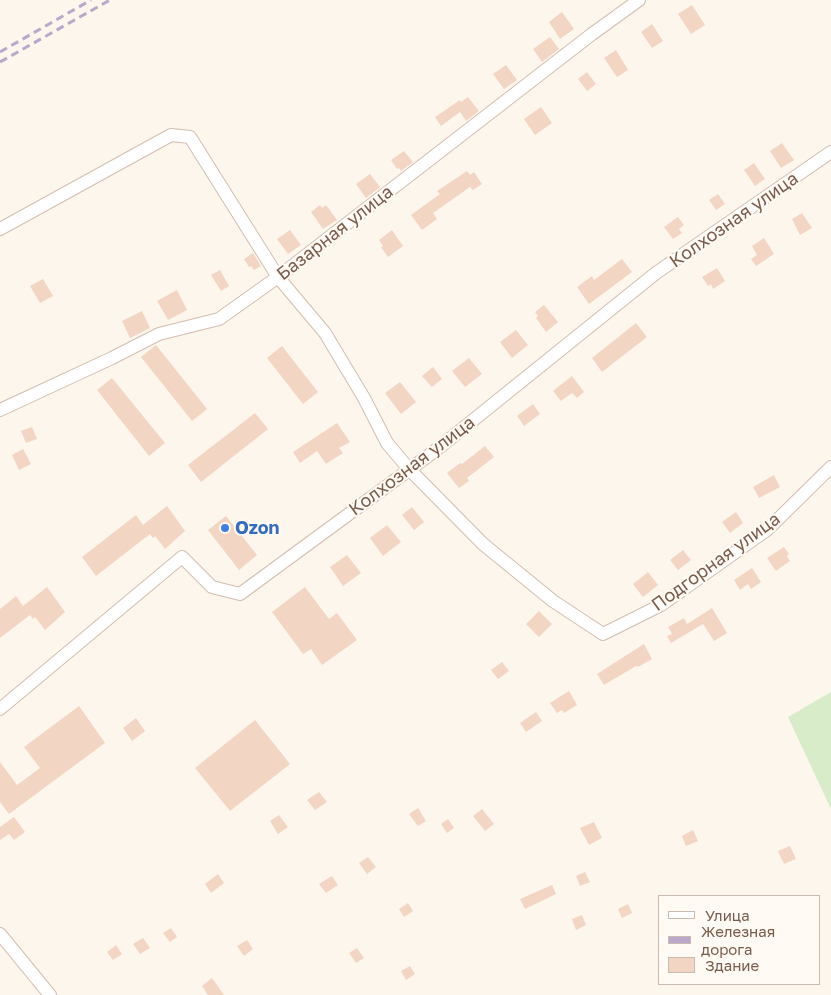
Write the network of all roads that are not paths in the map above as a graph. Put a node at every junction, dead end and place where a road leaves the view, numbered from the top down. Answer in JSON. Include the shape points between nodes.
{"nodes":[{"id":1,"x":639,"y":0,"type":"edge"},
{"id":2,"x":831,"y":152,"type":"edge"},
{"id":3,"x":0,"y":229,"type":"edge"},
{"id":4,"x":278,"y":277,"type":"junction"},
{"id":5,"x":0,"y":410,"type":"edge"},
{"id":6,"x":831,"y":467,"type":"edge"},
{"id":7,"x":409,"y":469,"type":"junction"},
{"id":8,"x":0,"y":709,"type":"edge"},
{"id":9,"x":0,"y":934,"type":"edge"},
{"id":10,"x":50,"y":995,"type":"edge"}],
"edges":[{"from":1,"to":4,"type":"street","name":"Базарная улица"},
{"from":2,"to":7,"type":"street","name":"Колхозная улица","via":[[656,273]]},
{"from":3,"to":4,"type":"street","via":[[171,135],[190,137]]},
{"from":4,"to":5,"type":"street","name":"Базарная улица","via":[[219,318],[159,334]]},
{"from":4,"to":7,"type":"street","via":[[325,333],[387,443]]},
{"from":6,"to":7,"type":"street","name":"Подгорная улица","via":[[768,529],[661,605],[603,634],[553,601],[483,544]]},
{"from":7,"to":8,"type":"street","name":"Колхозная улица","via":[[240,594],[212,587],[182,557]]},
{"from":9,"to":10,"type":"street"}]}
